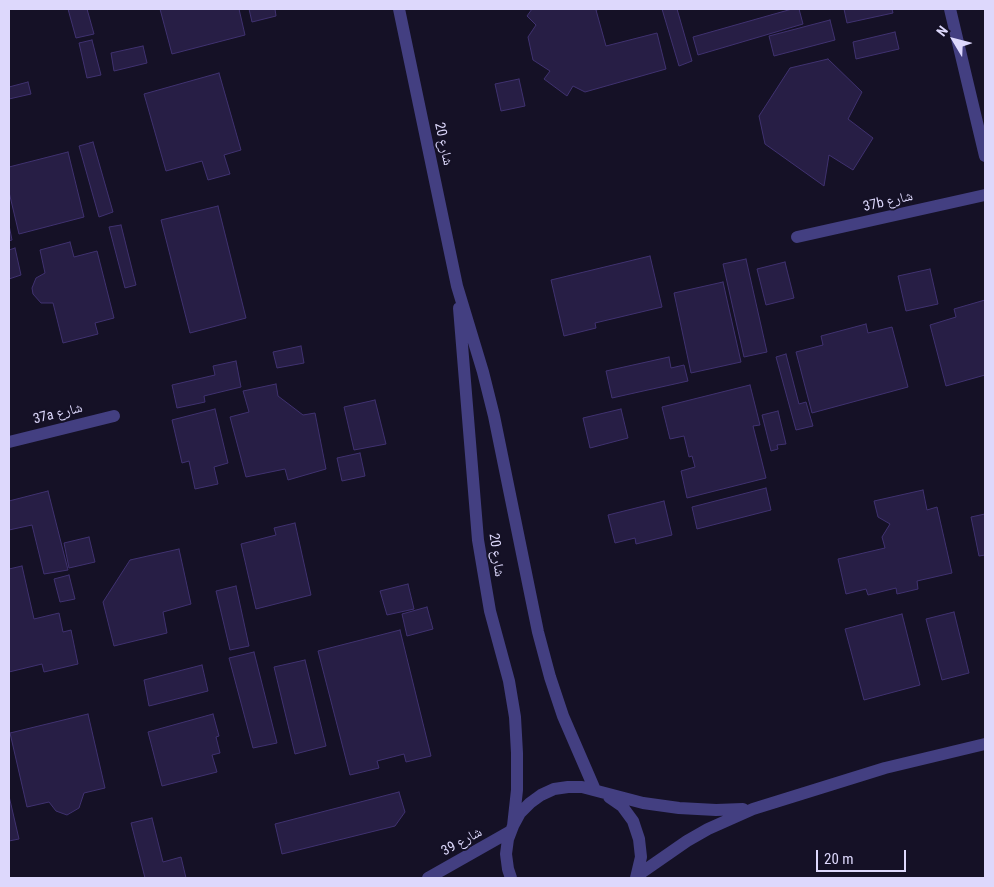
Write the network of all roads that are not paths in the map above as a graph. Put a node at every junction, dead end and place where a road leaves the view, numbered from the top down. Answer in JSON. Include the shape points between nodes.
{"nodes":[{"id":1,"x":399,"y":9,"type":"edge"},
{"id":2,"x":950,"y":9,"type":"edge"},
{"id":3,"x":985,"y":156,"type":"edge"},
{"id":4,"x":985,"y":195,"type":"edge"},
{"id":5,"x":797,"y":237,"type":"dead end"},
{"id":6,"x":458,"y":286,"type":"junction"},
{"id":7,"x":114,"y":416,"type":"dead end"},
{"id":8,"x":9,"y":442,"type":"edge"},
{"id":9,"x":985,"y":744,"type":"edge"},
{"id":10,"x":601,"y":792,"type":"junction"},
{"id":11,"x":753,"y":809,"type":"junction"},
{"id":12,"x":512,"y":828,"type":"junction"},
{"id":13,"x":637,"y":877,"type":"edge"},
{"id":14,"x":428,"y":878,"type":"edge"},
{"id":15,"x":511,"y":878,"type":"edge"}],
"edges":[{"from":1,"to":6,"type":"street","name":"شارع 20"},
{"from":2,"to":3,"type":"street"},
{"from":4,"to":5,"type":"street","name":"37b شارع"},
{"from":6,"to":10,"type":"street","name":"شارع 20","via":[[494,416],[548,668],[563,716]]},
{"from":6,"to":12,"type":"street","name":"شارع 20","via":[[478,540],[490,611],[515,717],[517,780]]},
{"from":7,"to":8,"type":"street","name":"37a شارع"},
{"from":9,"to":11,"type":"street","via":[[886,768]]},
{"from":10,"to":11,"type":"street","via":[[679,808]]},
{"from":10,"to":12,"type":"street","via":[[568,787],[541,795],[520,814]]},
{"from":10,"to":13,"type":"street","via":[[622,806],[633,821],[640,838]]},
{"from":11,"to":13,"type":"street","via":[[708,829]]},
{"from":12,"to":14,"type":"street","name":"شارع 39"},
{"from":12,"to":15,"type":"street","name":"شارع 20","via":[[506,854]]}]}
